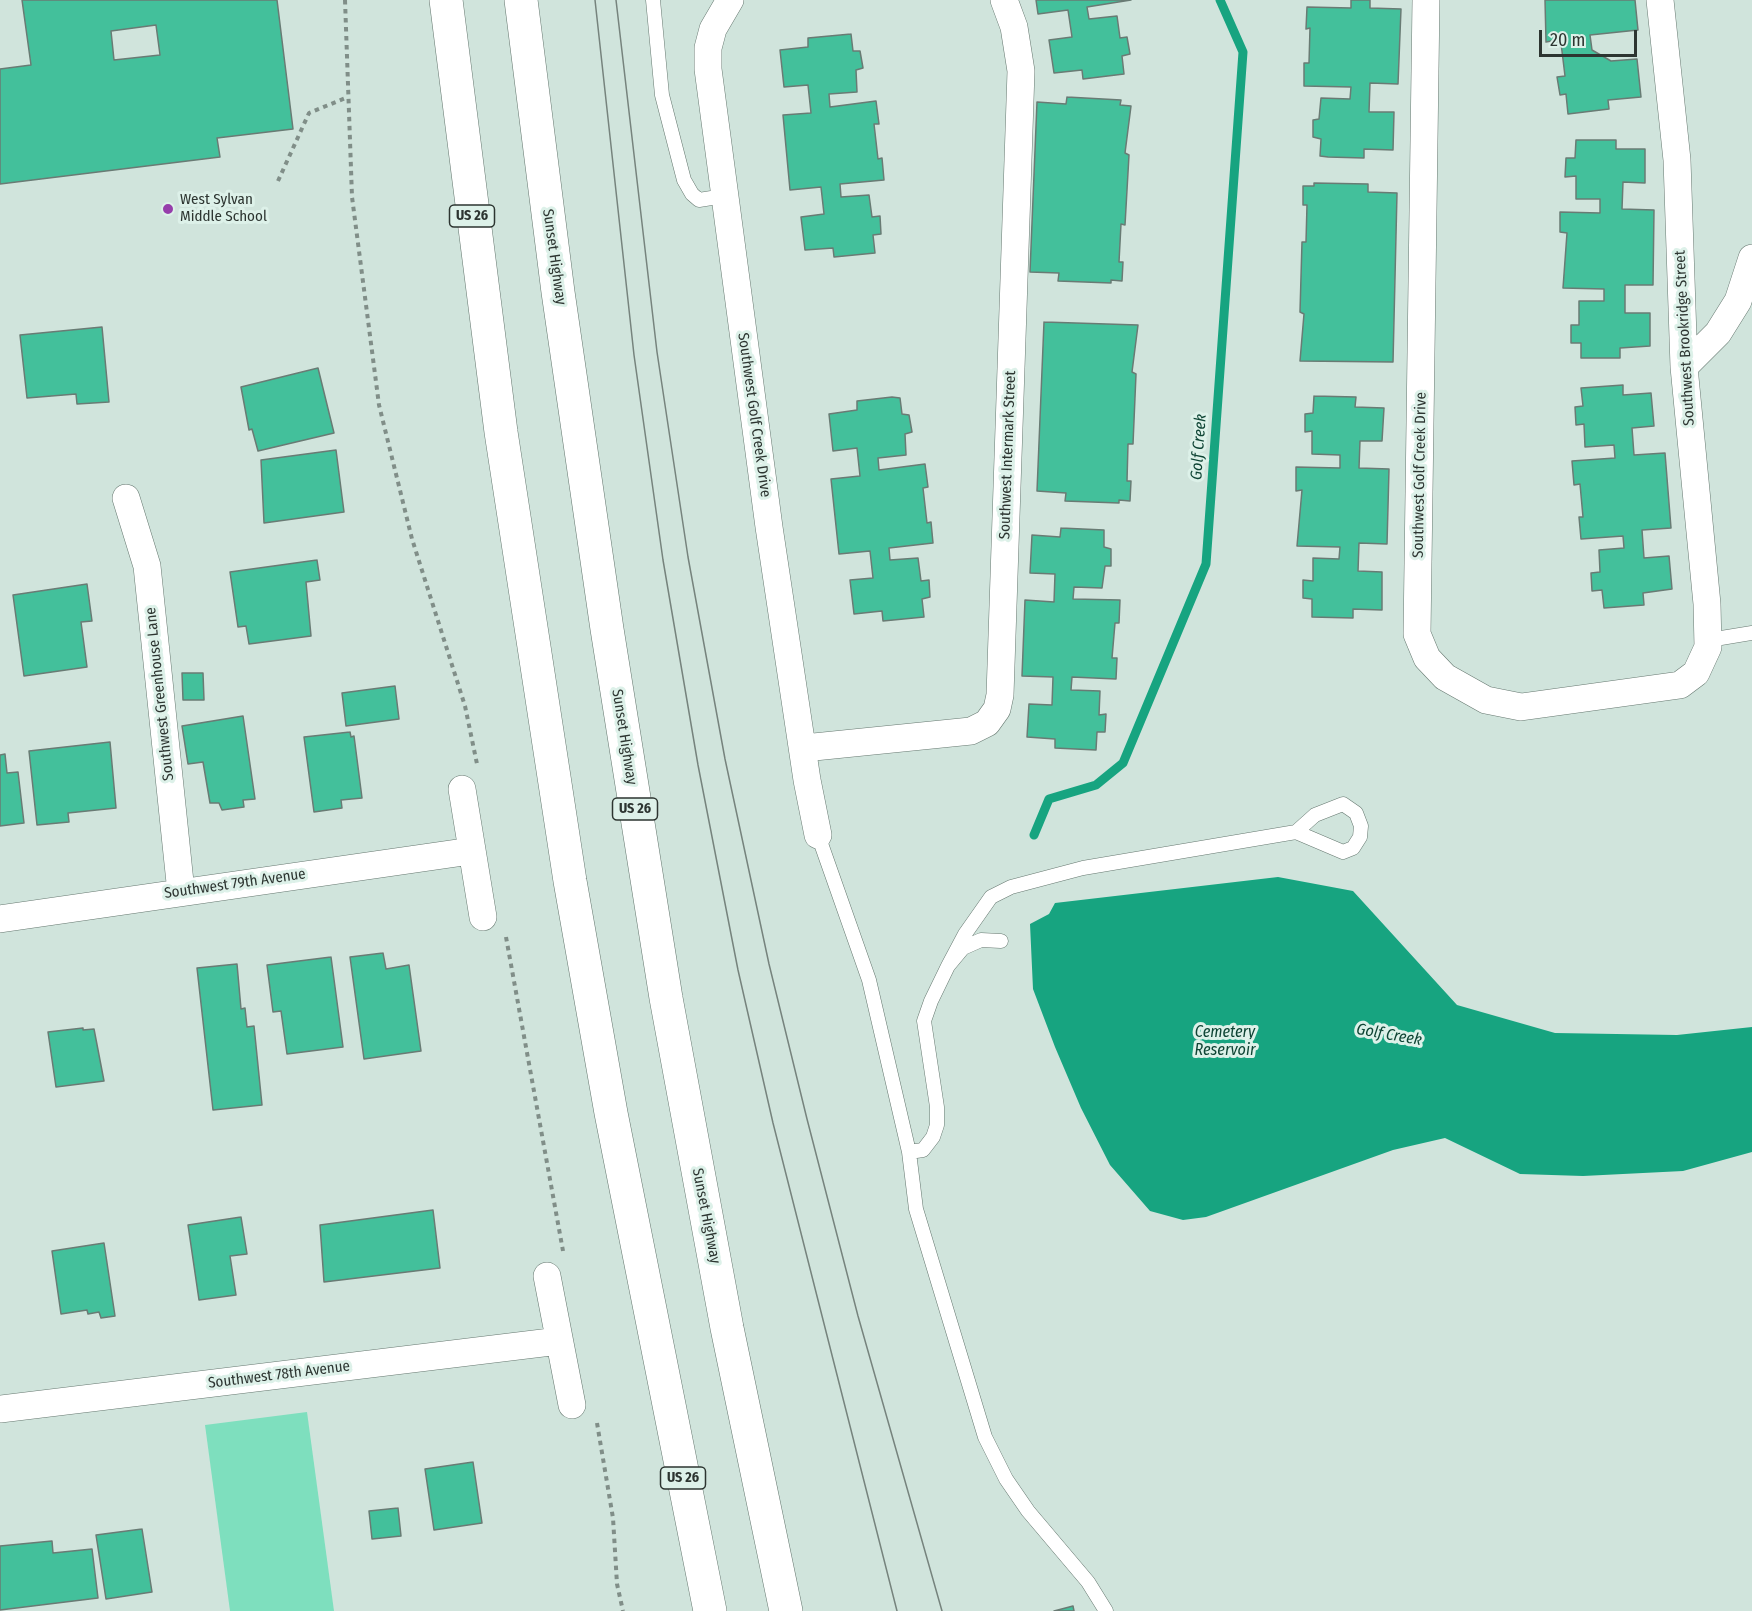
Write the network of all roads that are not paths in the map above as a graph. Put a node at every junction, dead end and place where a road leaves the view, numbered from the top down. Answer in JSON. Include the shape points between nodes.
{"nodes":[{"id":1,"x":446,"y":0,"type":"edge"},
{"id":2,"x":521,"y":0,"type":"edge"},
{"id":3,"x":653,"y":0,"type":"edge"},
{"id":4,"x":730,"y":0,"type":"edge"},
{"id":5,"x":1004,"y":0,"type":"edge"},
{"id":6,"x":1426,"y":0,"type":"edge"},
{"id":7,"x":1660,"y":0,"type":"edge"},
{"id":8,"x":724,"y":196,"type":"junction"},
{"id":9,"x":1752,"y":258,"type":"edge"},
{"id":10,"x":1684,"y":368,"type":"junction"},
{"id":11,"x":126,"y":498,"type":"dead end"},
{"id":12,"x":1752,"y":633,"type":"edge"},
{"id":13,"x":1708,"y":640,"type":"junction"},
{"id":14,"x":1696,"y":673,"type":"joint"},
{"id":15,"x":804,"y":748,"type":"junction"},
{"id":16,"x":462,"y":789,"type":"dead end"},
{"id":17,"x":1296,"y":832,"type":"junction"},
{"id":18,"x":818,"y":835,"type":"joint"},
{"id":19,"x":471,"y":851,"type":"junction"},
{"id":20,"x":181,"y":892,"type":"junction"},
{"id":21,"x":483,"y":917,"type":"dead end"},
{"id":22,"x":0,"y":919,"type":"edge"},
{"id":23,"x":1001,"y":941,"type":"dead end"},
{"id":24,"x":948,"y":966,"type":"junction"},
{"id":25,"x":909,"y":1152,"type":"junction"},
{"id":26,"x":547,"y":1276,"type":"dead end"},
{"id":27,"x":559,"y":1341,"type":"junction"},
{"id":28,"x":572,"y":1405,"type":"dead end"},
{"id":29,"x":0,"y":1409,"type":"edge"},
{"id":30,"x":710,"y":1611,"type":"edge"},
{"id":31,"x":786,"y":1611,"type":"edge"},
{"id":32,"x":1106,"y":1611,"type":"edge"}],
"edges":[{"from":1,"to":30,"type":"highway","number":"US 26","via":[[500,420],[568,869]]},
{"from":2,"to":31,"type":"highway","name":"Sunset Highway","number":"US 26","via":[[598,571],[666,998],[727,1328]]},
{"from":3,"to":8,"type":"lane","via":[[662,95],[684,180],[699,200]]},
{"from":4,"to":8,"type":"street","name":"Southwest Golf Creek Drive","via":[[712,29],[707,58]]},
{"from":5,"to":15,"type":"street","name":"Southwest Intermark Street","via":[[1014,27],[1021,71],[998,709],[987,723],[971,731]]},
{"from":6,"to":14,"type":"street","name":"Southwest Golf Creek Drive","via":[[1417,634],[1423,651],[1438,671],[1452,681],[1486,700],[1513,707],[1680,685]]},
{"from":7,"to":10,"type":"street","name":"Southwest Brookridge Street","via":[[1677,160]]},
{"from":8,"to":15,"type":"street","name":"Southwest Golf Creek Drive"},
{"from":9,"to":10,"type":"street","via":[[1734,308],[1718,333]]},
{"from":10,"to":13,"type":"street","name":"Southwest Brookridge Street"},
{"from":11,"to":20,"type":"street","name":"Southwest Greenhouse Lane","via":[[147,566]]},
{"from":12,"to":13,"type":"lane"},
{"from":13,"to":14,"type":"street","name":"Southwest Brookridge Street"},
{"from":15,"to":18,"type":"street","name":"Southwest Golf Creek Drive"},
{"from":16,"to":19,"type":"street"},
{"from":17,"to":17,"type":"lane","via":[[1342,852],[1353,848],[1361,826],[1356,813],[1343,804],[1315,815]]},
{"from":17,"to":24,"type":"lane","via":[[1083,868],[1011,887],[991,897]]},
{"from":18,"to":25,"type":"lane","via":[[869,980]]},
{"from":19,"to":20,"type":"street","name":"Southwest 79th Avenue"},
{"from":19,"to":21,"type":"street"},
{"from":20,"to":22,"type":"street","name":"Southwest 79th Avenue"},
{"from":23,"to":24,"type":"lane","via":[[981,940],[963,948]]},
{"from":24,"to":25,"type":"lane","via":[[924,1021],[937,1125],[923,1150]]},
{"from":25,"to":32,"type":"lane","via":[[916,1209],[985,1437],[1028,1511],[1088,1582]]},
{"from":26,"to":27,"type":"street"},
{"from":27,"to":28,"type":"street"},
{"from":27,"to":29,"type":"street","name":"Southwest 78th Avenue"}]}
